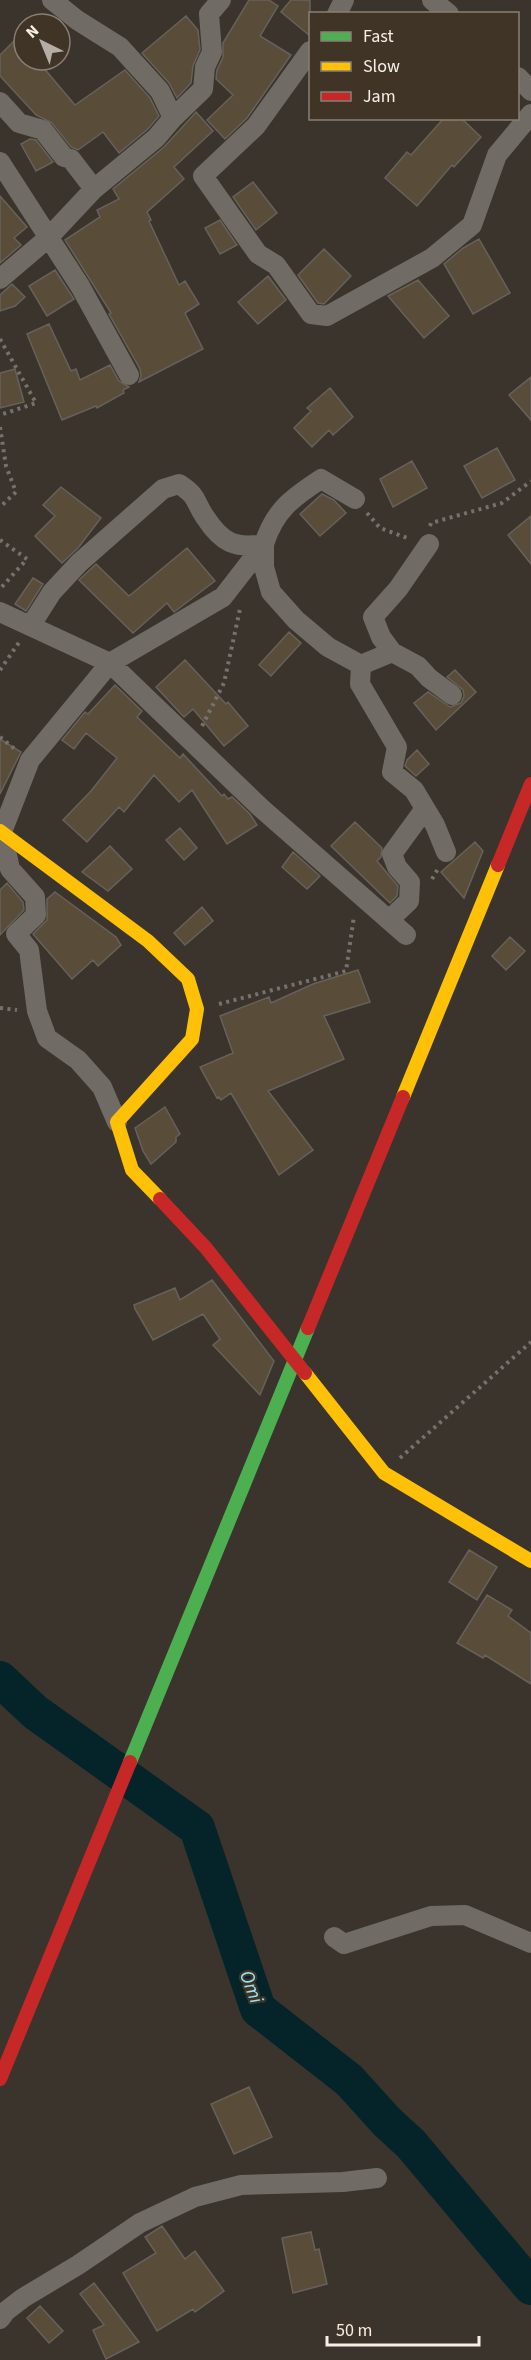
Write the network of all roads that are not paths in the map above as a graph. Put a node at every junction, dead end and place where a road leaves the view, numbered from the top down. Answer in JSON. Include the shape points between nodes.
{"nodes":[{"id":1,"x":52,"y":0,"type":"edge"},
{"id":2,"x":221,"y":0,"type":"edge"},
{"id":3,"x":432,"y":0,"type":"edge"},
{"id":4,"x":447,"y":12,"type":"edge"},
{"id":5,"x":309,"y":52,"type":"edge"},
{"id":6,"x":519,"y":78,"type":"edge"},
{"id":7,"x":531,"y":92,"type":"edge"},
{"id":8,"x":0,"y":102,"type":"edge"},
{"id":9,"x":531,"y":114,"type":"edge"},
{"id":10,"x":173,"y":118,"type":"junction"},
{"id":11,"x":0,"y":162,"type":"edge"},
{"id":12,"x":94,"y":189,"type":"junction"},
{"id":13,"x":48,"y":238,"type":"junction"},
{"id":14,"x":0,"y":279,"type":"edge"},
{"id":15,"x":129,"y":375,"type":"dead end"},
{"id":16,"x":355,"y":499,"type":"road end"},
{"id":17,"x":264,"y":544,"type":"junction"},
{"id":18,"x":429,"y":544,"type":"road end"},
{"id":19,"x":0,"y":612,"type":"edge"},
{"id":20,"x":31,"y":625,"type":"junction"},
{"id":21,"x":392,"y":652,"type":"junction"},
{"id":22,"x":110,"y":663,"type":"junction"},
{"id":23,"x":361,"y":665,"type":"junction"},
{"id":24,"x":452,"y":695,"type":"dead end"},
{"id":25,"x":531,"y":784,"type":"edge"},
{"id":26,"x":424,"y":810,"type":"junction"},
{"id":27,"x":1,"y":831,"type":"edge"},
{"id":28,"x":446,"y":852,"type":"dead end"},
{"id":29,"x":389,"y":920,"type":"junction"},
{"id":30,"x":405,"y":935,"type":"dead end"},
{"id":31,"x":117,"y":1122,"type":"junction"},
{"id":32,"x":531,"y":1561,"type":"edge"},
{"id":33,"x":333,"y":1937,"type":"dead end"},
{"id":34,"x":531,"y":1943,"type":"edge"},
{"id":35,"x":0,"y":2079,"type":"edge"},
{"id":36,"x":377,"y":2178,"type":"dead end"},
{"id":37,"x":0,"y":2319,"type":"edge"}],
"edges":[{"from":1,"to":10,"type":"street","via":[[120,47],[160,91]]},
{"from":2,"to":10,"type":"street","via":[[209,14],[212,52],[205,67],[203,89]]},
{"from":3,"to":4,"type":"street"},
{"from":5,"to":9,"type":"street","via":[[256,126],[203,176],[258,254],[276,265],[311,314],[327,316],[432,258],[472,225],[497,155]]},
{"from":6,"to":7,"type":"street"},
{"from":8,"to":12,"type":"street","via":[[19,123],[43,130]]},
{"from":10,"to":12,"type":"street","via":[[156,138]]},
{"from":11,"to":13,"type":"street"},
{"from":12,"to":13,"type":"street"},
{"from":13,"to":14,"type":"street"},
{"from":13,"to":15,"type":"street","via":[[80,286]]},
{"from":16,"to":17,"type":"street","via":[[321,479],[283,507]]},
{"from":17,"to":20,"type":"street","via":[[233,545],[213,528],[191,492],[180,484],[163,489],[79,563],[52,592]]},
{"from":17,"to":22,"type":"street","via":[[223,597]]},
{"from":17,"to":23,"type":"street","via":[[264,567],[271,592],[328,647]]},
{"from":18,"to":21,"type":"street","via":[[373,617]]},
{"from":19,"to":20,"type":"street"},
{"from":20,"to":22,"type":"street"},
{"from":21,"to":23,"type":"street"},
{"from":21,"to":24,"type":"street","via":[[418,666]]},
{"from":22,"to":27,"type":"street","via":[[30,760]]},
{"from":22,"to":29,"type":"street"},
{"from":23,"to":26,"type":"street","via":[[360,684],[397,747],[392,772],[414,790]]},
{"from":25,"to":35,"type":"main road"},
{"from":26,"to":28,"type":"street"},
{"from":26,"to":29,"type":"street","via":[[392,854],[410,882],[409,901]]},
{"from":27,"to":31,"type":"street","via":[[10,869],[35,897],[36,915],[16,934],[29,950],[37,1011],[47,1038],[78,1060],[102,1087]]},
{"from":27,"to":31,"type":"main road","via":[[148,941],[188,979],[196,1009],[192,1039]]},
{"from":29,"to":30,"type":"street"},
{"from":31,"to":32,"type":"main road","via":[[132,1170],[206,1248],[384,1473]]},
{"from":33,"to":34,"type":"street","via":[[344,1944],[431,1916],[465,1916]]},
{"from":36,"to":37,"type":"street","via":[[241,2185],[195,2197],[140,2223],[23,2298]]}]}
